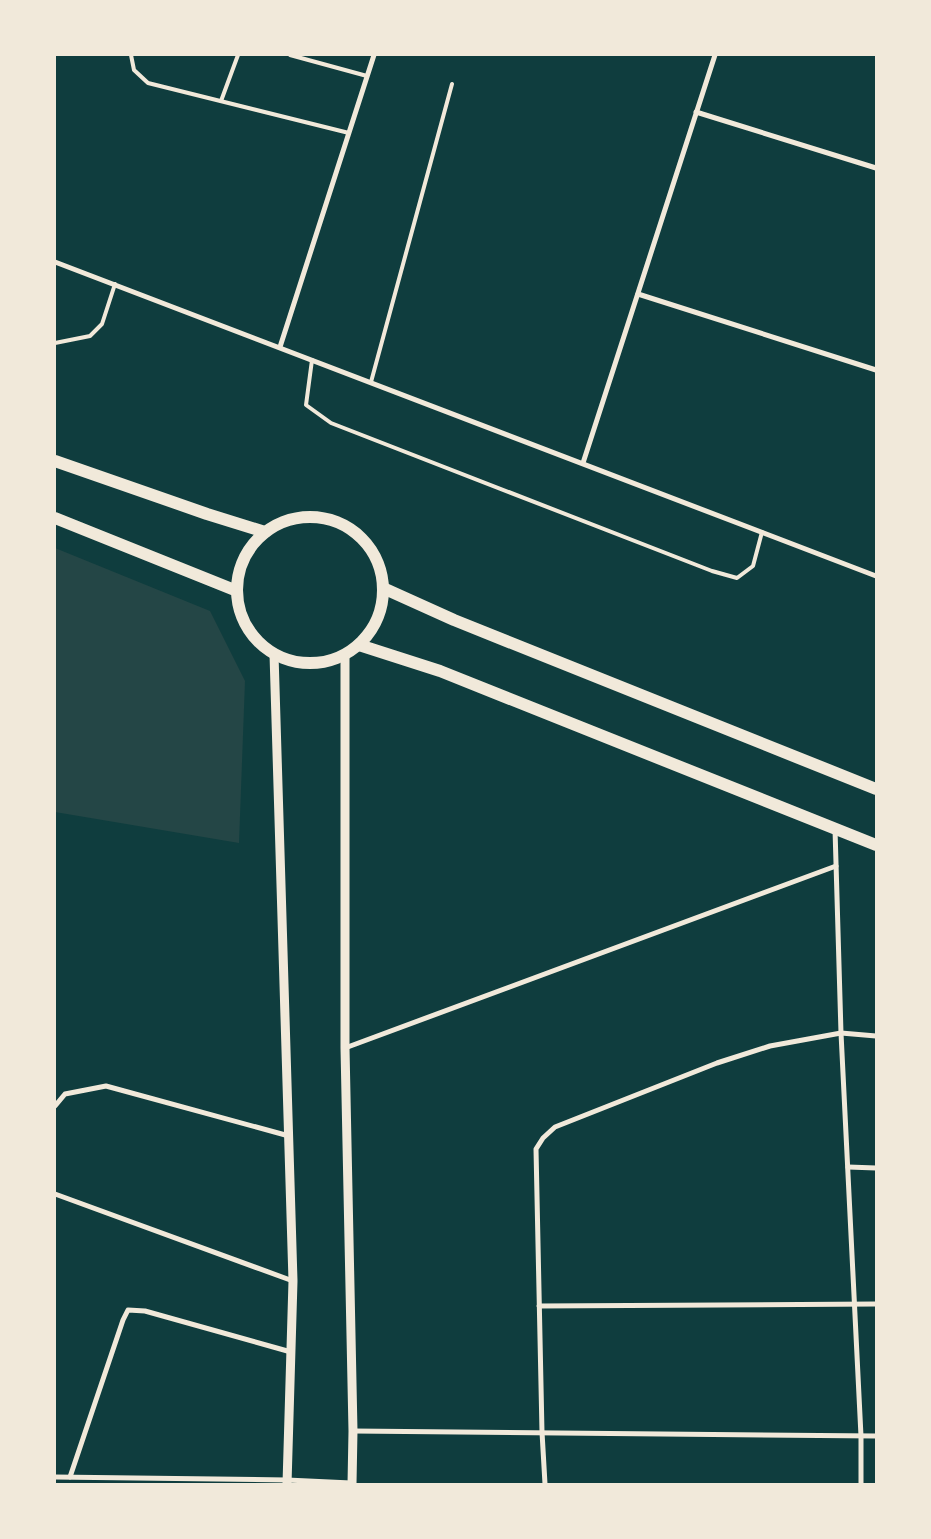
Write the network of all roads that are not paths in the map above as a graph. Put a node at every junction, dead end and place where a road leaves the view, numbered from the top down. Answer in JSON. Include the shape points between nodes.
{"nodes":[{"id":1,"x":131,"y":55,"type":"edge"},
{"id":2,"x":238,"y":55,"type":"edge"},
{"id":3,"x":290,"y":55,"type":"edge"},
{"id":4,"x":374,"y":55,"type":"edge"},
{"id":5,"x":715,"y":55,"type":"edge"},
{"id":6,"x":367,"y":76,"type":"junction"},
{"id":7,"x":452,"y":84,"type":"dead end"},
{"id":8,"x":220,"y":101,"type":"junction"},
{"id":9,"x":696,"y":112,"type":"junction"},
{"id":10,"x":349,"y":133,"type":"junction"},
{"id":11,"x":876,"y":168,"type":"edge"},
{"id":12,"x":55,"y":262,"type":"edge"},
{"id":13,"x":115,"y":284,"type":"junction"},
{"id":14,"x":638,"y":294,"type":"junction"},
{"id":15,"x":55,"y":343,"type":"edge"},
{"id":16,"x":280,"y":347,"type":"junction"},
{"id":17,"x":312,"y":360,"type":"junction"},
{"id":18,"x":876,"y":370,"type":"edge"},
{"id":19,"x":371,"y":382,"type":"junction"},
{"id":20,"x":55,"y":462,"type":"edge"},
{"id":21,"x":583,"y":463,"type":"junction"},
{"id":22,"x":55,"y":518,"type":"edge"},
{"id":23,"x":265,"y":532,"type":"junction"},
{"id":24,"x":762,"y":532,"type":"junction"},
{"id":25,"x":876,"y":576,"type":"edge"},
{"id":26,"x":383,"y":588,"type":"junction"},
{"id":27,"x":237,"y":591,"type":"junction"},
{"id":28,"x":359,"y":645,"type":"junction"},
{"id":29,"x":274,"y":654,"type":"junction"},
{"id":30,"x":345,"y":654,"type":"junction"},
{"id":31,"x":876,"y":789,"type":"edge"},
{"id":32,"x":835,"y":828,"type":"junction"},
{"id":33,"x":876,"y":845,"type":"edge"},
{"id":34,"x":836,"y":866,"type":"junction"},
{"id":35,"x":841,"y":1033,"type":"junction"},
{"id":36,"x":876,"y":1036,"type":"edge"},
{"id":37,"x":345,"y":1048,"type":"junction"},
{"id":38,"x":55,"y":1106,"type":"edge"},
{"id":39,"x":289,"y":1136,"type":"junction"},
{"id":40,"x":848,"y":1167,"type":"junction"},
{"id":41,"x":876,"y":1168,"type":"edge"},
{"id":42,"x":55,"y":1194,"type":"edge"},
{"id":43,"x":293,"y":1281,"type":"junction"},
{"id":44,"x":854,"y":1303,"type":"junction"},
{"id":45,"x":876,"y":1304,"type":"edge"},
{"id":46,"x":539,"y":1306,"type":"junction"},
{"id":47,"x":291,"y":1352,"type":"junction"},
{"id":48,"x":353,"y":1431,"type":"junction"},
{"id":49,"x":542,"y":1432,"type":"junction"},
{"id":50,"x":861,"y":1436,"type":"junction"},
{"id":51,"x":876,"y":1436,"type":"edge"},
{"id":52,"x":55,"y":1476,"type":"edge"},
{"id":53,"x":70,"y":1477,"type":"junction"},
{"id":54,"x":287,"y":1482,"type":"edge"},
{"id":55,"x":352,"y":1484,"type":"edge"},
{"id":56,"x":545,"y":1484,"type":"edge"},
{"id":57,"x":861,"y":1484,"type":"edge"}],
"edges":[{"from":1,"to":8,"type":"lane","via":[[134,70],[148,83]]},
{"from":2,"to":8,"type":"lane"},
{"from":3,"to":6,"type":"lane"},
{"from":4,"to":6,"type":"street"},
{"from":5,"to":9,"type":"street"},
{"from":6,"to":10,"type":"street"},
{"from":7,"to":19,"type":"lane"},
{"from":8,"to":10,"type":"lane"},
{"from":9,"to":11,"type":"street"},
{"from":9,"to":14,"type":"street"},
{"from":10,"to":16,"type":"street"},
{"from":12,"to":13,"type":"street"},
{"from":13,"to":15,"type":"lane","via":[[102,324],[90,336]]},
{"from":13,"to":16,"type":"street"},
{"from":14,"to":18,"type":"street"},
{"from":14,"to":21,"type":"street"},
{"from":16,"to":17,"type":"street"},
{"from":17,"to":19,"type":"street"},
{"from":17,"to":24,"type":"lane","via":[[306,405],[331,423],[712,571],[737,578],[753,566]]},
{"from":19,"to":21,"type":"street"},
{"from":20,"to":23,"type":"main road"},
{"from":21,"to":24,"type":"street"},
{"from":22,"to":27,"type":"main road"},
{"from":23,"to":26,"type":"main road","via":[[289,520],[315,517],[341,524],[363,540],[377,562]]},
{"from":23,"to":27,"type":"main road","via":[[244,558],[238,574]]},
{"from":24,"to":25,"type":"street"},
{"from":26,"to":28,"type":"main road","via":[[378,615]]},
{"from":26,"to":31,"type":"main road"},
{"from":27,"to":29,"type":"main road","via":[[241,616],[254,638]]},
{"from":28,"to":30,"type":"main road"},
{"from":28,"to":32,"type":"main road","via":[[440,671]]},
{"from":29,"to":30,"type":"main road","via":[[297,662],[322,662]]},
{"from":29,"to":39,"type":"street"},
{"from":30,"to":37,"type":"street"},
{"from":32,"to":33,"type":"main road"},
{"from":32,"to":34,"type":"street"},
{"from":34,"to":35,"type":"street"},
{"from":34,"to":37,"type":"street"},
{"from":35,"to":36,"type":"street"},
{"from":35,"to":40,"type":"street"},
{"from":35,"to":46,"type":"street","via":[[770,1046],[717,1063],[555,1127],[536,1149]]},
{"from":37,"to":48,"type":"street"},
{"from":38,"to":39,"type":"street","via":[[65,1094],[106,1086]]},
{"from":39,"to":43,"type":"street"},
{"from":40,"to":41,"type":"street"},
{"from":40,"to":44,"type":"street"},
{"from":42,"to":43,"type":"street"},
{"from":43,"to":47,"type":"street"},
{"from":44,"to":45,"type":"street"},
{"from":44,"to":46,"type":"street"},
{"from":44,"to":50,"type":"street"},
{"from":46,"to":49,"type":"street"},
{"from":47,"to":53,"type":"street","via":[[128,1310]]},
{"from":47,"to":54,"type":"street"},
{"from":48,"to":49,"type":"street"},
{"from":48,"to":55,"type":"street"},
{"from":49,"to":50,"type":"street"},
{"from":49,"to":56,"type":"street"},
{"from":50,"to":51,"type":"street"},
{"from":50,"to":57,"type":"street"},
{"from":52,"to":53,"type":"street"},
{"from":53,"to":54,"type":"street"},
{"from":54,"to":55,"type":"street"}]}
